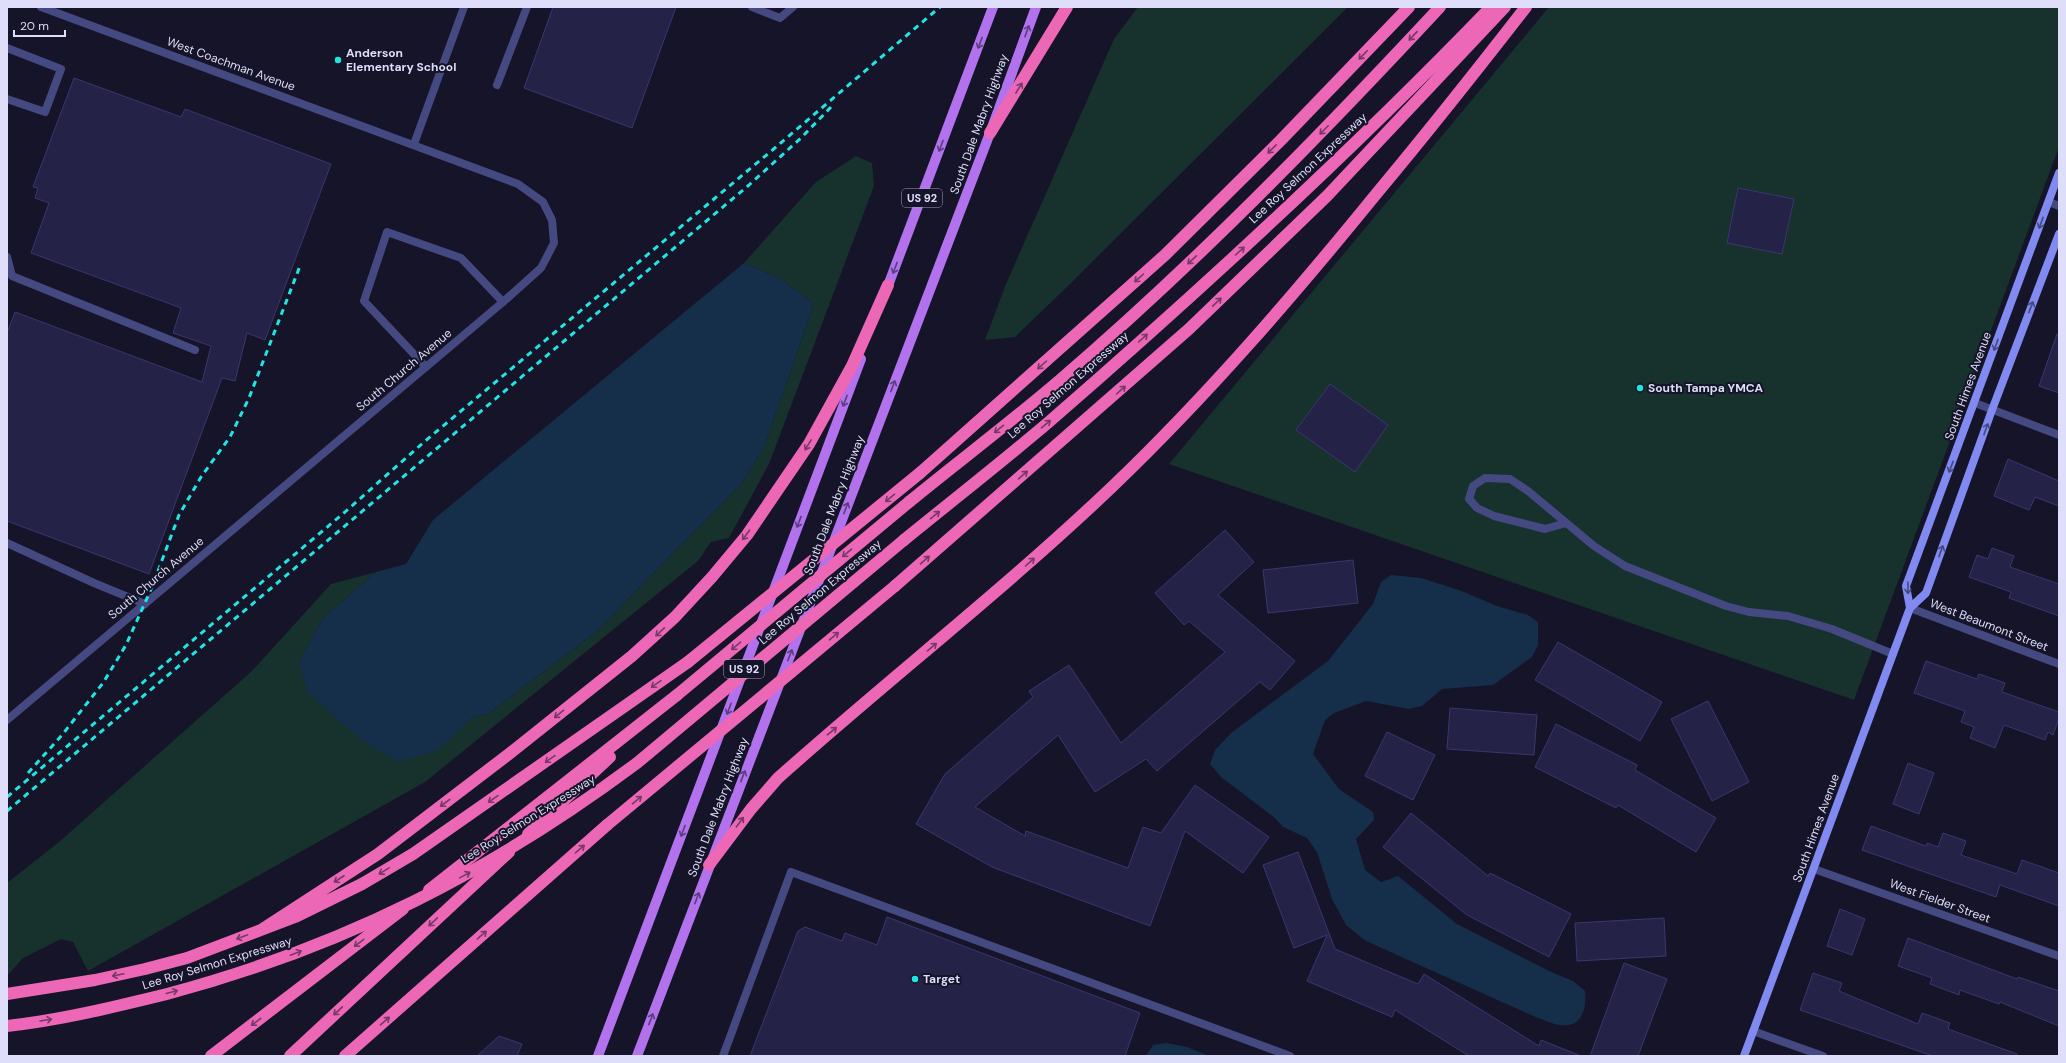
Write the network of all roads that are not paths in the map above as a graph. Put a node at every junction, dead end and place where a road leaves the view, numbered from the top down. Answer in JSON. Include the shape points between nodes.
{"nodes":[{"id":1,"x":41,"y":7,"type":"edge"},
{"id":2,"x":464,"y":7,"type":"edge"},
{"id":3,"x":527,"y":7,"type":"edge"},
{"id":4,"x":752,"y":7,"type":"edge"},
{"id":5,"x":792,"y":7,"type":"edge"},
{"id":6,"x":993,"y":7,"type":"edge"},
{"id":7,"x":1036,"y":7,"type":"edge"},
{"id":8,"x":1067,"y":7,"type":"edge"},
{"id":9,"x":1408,"y":7,"type":"edge"},
{"id":10,"x":1440,"y":7,"type":"edge"},
{"id":11,"x":1492,"y":7,"type":"edge"},
{"id":12,"x":1505,"y":7,"type":"edge"},
{"id":13,"x":1526,"y":7,"type":"edge"},
{"id":14,"x":7,"y":48,"type":"edge"},
{"id":15,"x":497,"y":85,"type":"dead end"},
{"id":16,"x":7,"y":99,"type":"edge"},
{"id":17,"x":990,"y":133,"type":"junction"},
{"id":18,"x":414,"y":144,"type":"junction"},
{"id":19,"x":2059,"y":173,"type":"edge"},
{"id":20,"x":2049,"y":202,"type":"junction"},
{"id":21,"x":2059,"y":206,"type":"edge"},
{"id":22,"x":2059,"y":234,"type":"edge"},
{"id":23,"x":7,"y":257,"type":"edge"},
{"id":24,"x":888,"y":285,"type":"junction"},
{"id":25,"x":503,"y":302,"type":"junction"},
{"id":26,"x":195,"y":350,"type":"dead end"},
{"id":27,"x":426,"y":367,"type":"junction"},
{"id":28,"x":1975,"y":403,"type":"junction"},
{"id":29,"x":1992,"y":410,"type":"junction"},
{"id":30,"x":2059,"y":435,"type":"edge"},
{"id":31,"x":1566,"y":523,"type":"junction"},
{"id":32,"x":7,"y":543,"type":"edge"},
{"id":33,"x":145,"y":604,"type":"junction"},
{"id":34,"x":1910,"y":608,"type":"junction"},
{"id":35,"x":1893,"y":654,"type":"junction"},
{"id":36,"x":2059,"y":664,"type":"edge"},
{"id":37,"x":677,"y":695,"type":"junction"},
{"id":38,"x":7,"y":720,"type":"edge"},
{"id":39,"x":709,"y":865,"type":"junction"},
{"id":40,"x":1814,"y":869,"type":"junction"},
{"id":41,"x":261,"y":930,"type":"junction"},
{"id":42,"x":2059,"y":956,"type":"edge"},
{"id":43,"x":7,"y":994,"type":"edge"},
{"id":44,"x":7,"y":1026,"type":"edge"},
{"id":45,"x":1753,"y":1031,"type":"junction"},
{"id":46,"x":641,"y":1053,"type":"edge"},
{"id":47,"x":211,"y":1056,"type":"edge"},
{"id":48,"x":290,"y":1056,"type":"edge"},
{"id":49,"x":345,"y":1056,"type":"edge"},
{"id":50,"x":598,"y":1056,"type":"edge"},
{"id":51,"x":723,"y":1056,"type":"edge"},
{"id":52,"x":1290,"y":1056,"type":"edge"},
{"id":53,"x":1744,"y":1056,"type":"edge"},
{"id":54,"x":1823,"y":1056,"type":"edge"}],
"edges":[{"from":1,"to":18,"type":"street","name":"West Coachman Avenue"},
{"from":2,"to":18,"type":"street"},
{"from":3,"to":15,"type":"street"},
{"from":4,"to":5,"type":"street","via":[[780,18]]},
{"from":6,"to":24,"type":"main road","name":"South Dale Mabry Highway","number":"US 92","one_way":true},
{"from":17,"to":7,"type":"main road","name":"South Dale Mabry Highway","number":"US 92","one_way":true},
{"from":17,"to":8,"type":"highway","one_way":true},
{"from":9,"to":41,"type":"highway","name":"Lee Roy Selmon Expressway","one_way":true,"bridge":true,"via":[[1280,141],[1165,255],[920,473],[688,662],[413,854],[362,884],[295,917]]},
{"from":10,"to":37,"type":"highway","one_way":true,"bridge":true,"via":[[1338,117],[1189,263],[1059,380]]},
{"from":44,"to":11,"type":"highway","name":"Lee Roy Selmon Expressway","one_way":true,"bridge":true,"via":[[100,1010],[191,987],[250,970],[341,936],[432,894],[559,818],[605,787],[1049,422],[1249,243],[1396,104]]},
{"from":49,"to":12,"type":"highway","one_way":true,"bridge":true,"via":[[608,825],[895,586],[1195,324],[1327,196]]},
{"from":39,"to":13,"type":"highway","one_way":true,"via":[[778,778],[1007,583],[1113,486],[1174,425],[1326,257]]},
{"from":14,"to":16,"type":"street","via":[[61,69],[45,112]]},
{"from":39,"to":17,"type":"main road","name":"South Dale Mabry Highway","number":"US 92","one_way":true},
{"from":18,"to":25,"type":"street","name":"South Church Avenue","via":[[518,184],[543,202],[552,220],[554,243],[541,268]]},
{"from":19,"to":20,"type":"street","name":"South Himes Avenue"},
{"from":20,"to":21,"type":"street"},
{"from":20,"to":28,"type":"street","name":"South Himes Avenue","one_way":true},
{"from":29,"to":22,"type":"street","name":"South Himes Avenue","one_way":true},
{"from":23,"to":26,"type":"street","via":[[12,276]]},
{"from":24,"to":41,"type":"highway","one_way":true,"via":[[852,366],[809,444],[734,551],[694,597],[654,637],[509,754],[378,854]]},
{"from":24,"to":50,"type":"main road","name":"South Dale Mabry Highway","number":"US 92","one_way":true},
{"from":25,"to":27,"type":"street","name":"South Church Avenue"},
{"from":25,"to":27,"type":"street","via":[[461,258],[387,232],[364,301]]},
{"from":27,"to":33,"type":"street","name":"South Church Avenue"},
{"from":28,"to":29,"type":"street"},
{"from":28,"to":34,"type":"street","name":"South Himes Avenue","one_way":true,"via":[[1906,586]]},
{"from":29,"to":30,"type":"street"},
{"from":34,"to":29,"type":"street","name":"South Himes Avenue","one_way":true,"via":[[1926,593]]},
{"from":31,"to":31,"type":"street","via":[[1528,491],[1510,480],[1485,478],[1473,486],[1469,499],[1477,508],[1494,516],[1546,529]]},
{"from":31,"to":35,"type":"street","via":[[1594,546],[1625,566],[1726,606],[1749,612],[1788,616],[1832,628]]},
{"from":32,"to":33,"type":"street"},
{"from":33,"to":38,"type":"street","name":"South Church Avenue"},
{"from":34,"to":35,"type":"street","name":"South Himes Avenue"},
{"from":34,"to":36,"type":"street","name":"West Beaumont Street"},
{"from":35,"to":40,"type":"street","name":"South Himes Avenue"},
{"from":37,"to":47,"type":"highway","one_way":true,"via":[[516,823]]},
{"from":37,"to":48,"type":"highway","one_way":true},
{"from":46,"to":39,"type":"main road","name":"South Dale Mabry Highway","number":"US 92","one_way":true},
{"from":40,"to":42,"type":"street","name":"West Fielder Street"},
{"from":40,"to":45,"type":"street","name":"South Himes Avenue"},
{"from":41,"to":43,"type":"highway","name":"Lee Roy Selmon Expressway","one_way":true,"via":[[187,958],[145,970]]},
{"from":45,"to":53,"type":"street","name":"South Himes Avenue"},
{"from":45,"to":54,"type":"street"},
{"from":51,"to":52,"type":"street","via":[[791,872]]}]}
